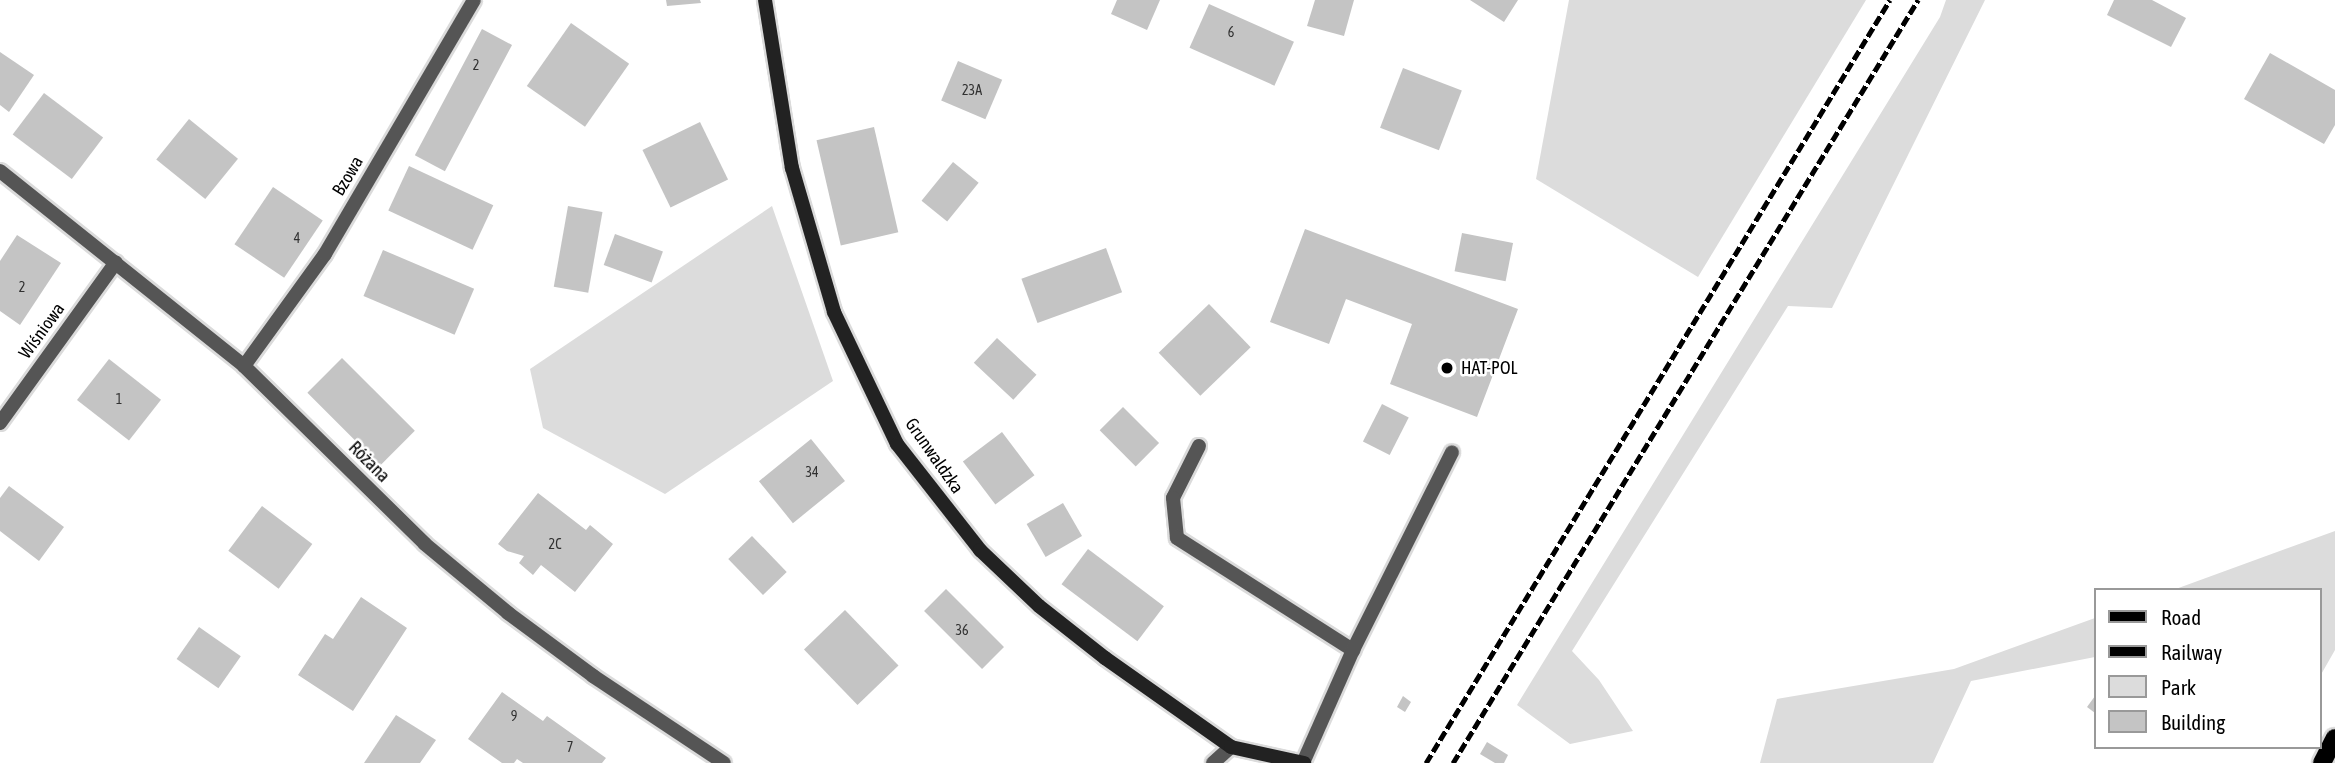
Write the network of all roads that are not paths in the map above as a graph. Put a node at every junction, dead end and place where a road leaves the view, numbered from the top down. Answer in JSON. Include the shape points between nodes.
{"nodes":[{"id":1,"x":474,"y":0,"type":"edge"},
{"id":2,"x":765,"y":0,"type":"edge"},
{"id":3,"x":0,"y":171,"type":"edge"},
{"id":4,"x":116,"y":262,"type":"junction"},
{"id":5,"x":244,"y":366,"type":"junction"},
{"id":6,"x":0,"y":423,"type":"edge"},
{"id":7,"x":1199,"y":446,"type":"dead end"},
{"id":8,"x":1452,"y":452,"type":"dead end"},
{"id":9,"x":1353,"y":650,"type":"junction"},
{"id":10,"x":2335,"y":738,"type":"edge"},
{"id":11,"x":1231,"y":747,"type":"junction"},
{"id":12,"x":717,"y":761,"type":"edge"},
{"id":13,"x":1213,"y":763,"type":"edge"},
{"id":14,"x":1304,"y":763,"type":"edge"},
{"id":15,"x":2322,"y":763,"type":"edge"}],
"edges":[{"from":1,"to":5,"type":"street","name":"Bzowa","via":[[325,254]]},
{"from":2,"to":11,"type":"street","name":"Grunwaldzka","via":[[792,168],[834,312],[897,444],[980,550],[1039,606]]},
{"from":3,"to":4,"type":"street","name":"Różana"},
{"from":4,"to":5,"type":"street","name":"Różana"},
{"from":4,"to":6,"type":"street","name":"Wiśniowa"},
{"from":5,"to":12,"type":"street","name":"Różana","via":[[425,544],[508,613]]},
{"from":7,"to":9,"type":"street","via":[[1173,498],[1178,538]]},
{"from":8,"to":9,"type":"street"},
{"from":9,"to":14,"type":"street"},
{"from":10,"to":15,"type":"main road"},
{"from":11,"to":13,"type":"street"},
{"from":11,"to":14,"type":"street","name":"Grunwaldzka"}]}
